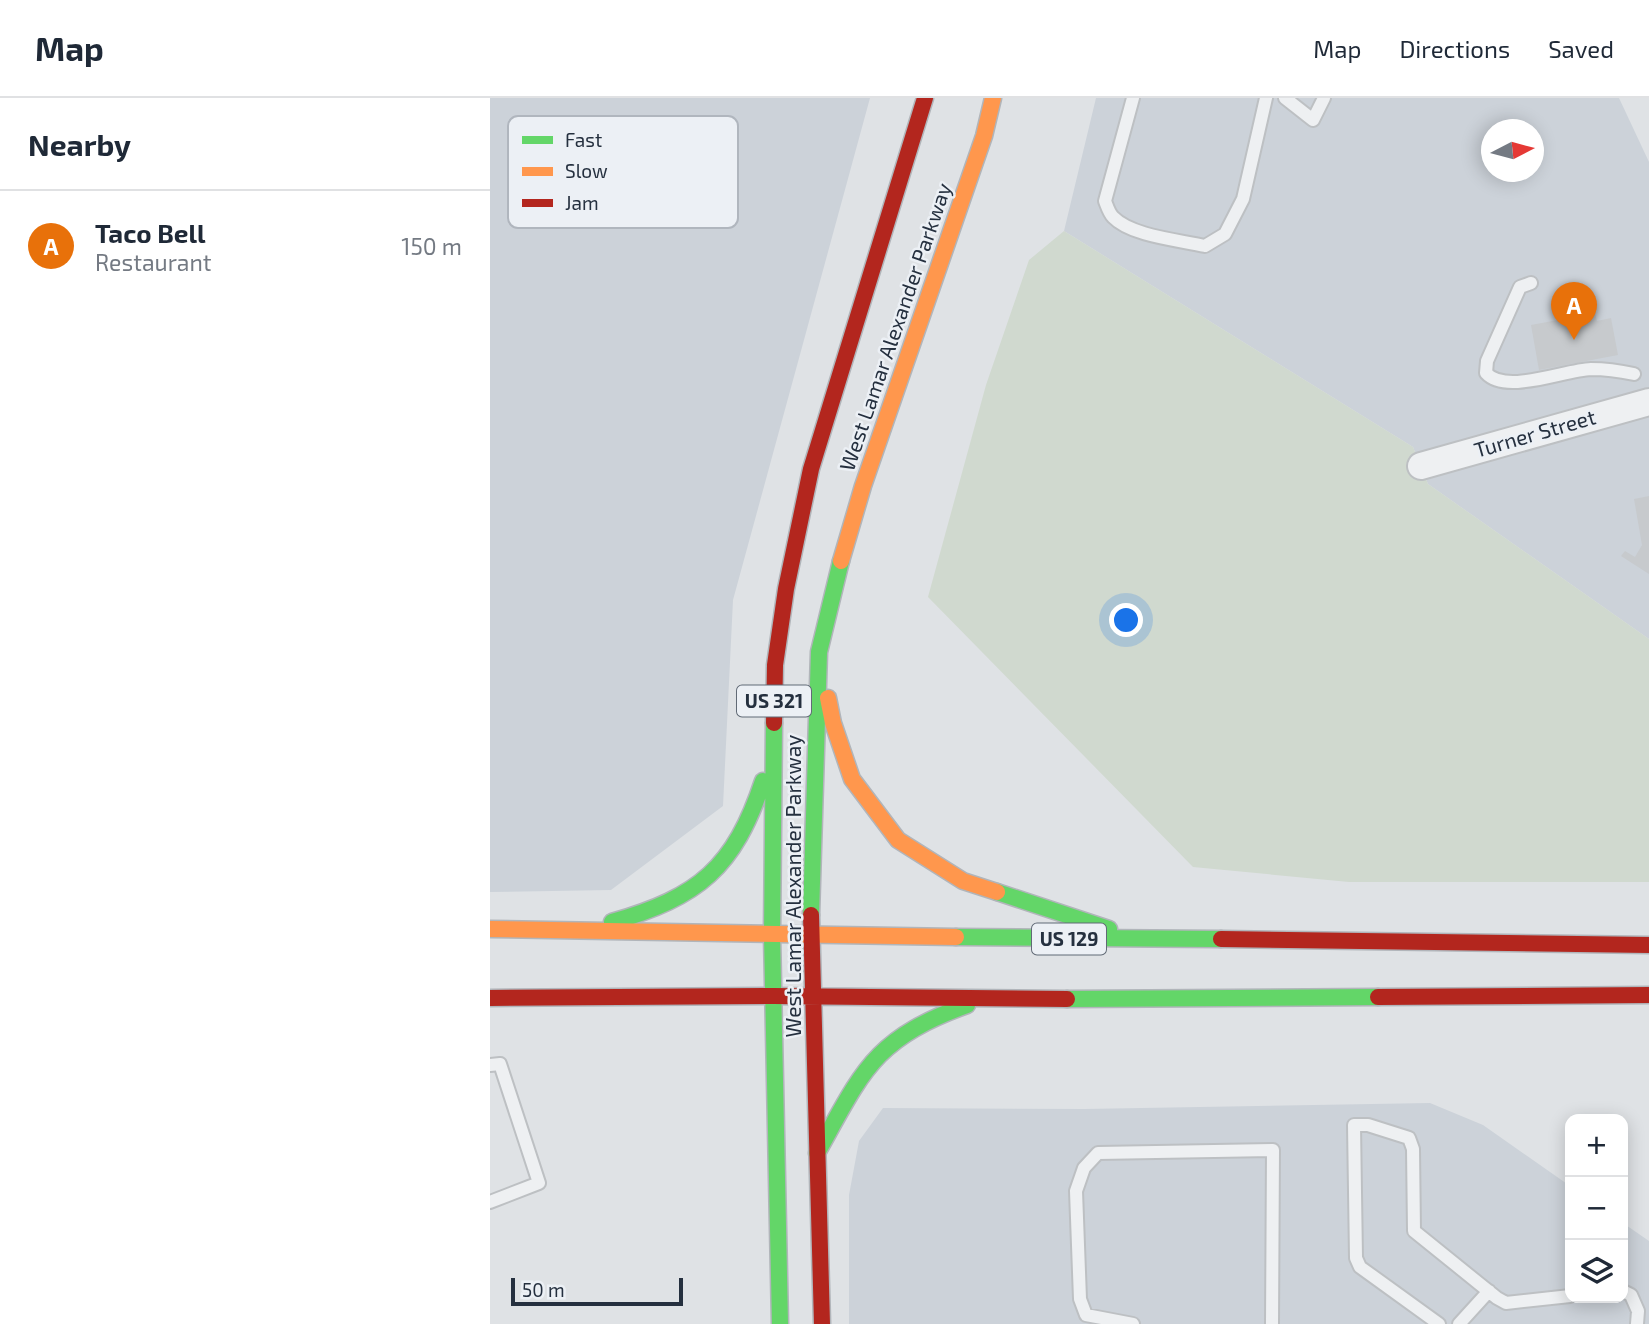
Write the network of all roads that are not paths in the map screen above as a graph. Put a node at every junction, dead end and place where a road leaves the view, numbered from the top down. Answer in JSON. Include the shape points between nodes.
{"nodes":[{"id":1,"x":925,"y":98,"type":"edge"},
{"id":2,"x":993,"y":98,"type":"edge"},
{"id":3,"x":1133,"y":98,"type":"edge"},
{"id":4,"x":1266,"y":98,"type":"edge"},
{"id":5,"x":1285,"y":98,"type":"edge"},
{"id":6,"x":1324,"y":98,"type":"edge"},
{"id":7,"x":1531,"y":283,"type":"dead end"},
{"id":8,"x":1634,"y":374,"type":"dead end"},
{"id":9,"x":1649,"y":402,"type":"edge"},
{"id":10,"x":1421,"y":466,"type":"dead end"},
{"id":11,"x":819,"y":652,"type":"junction"},
{"id":12,"x":773,"y":749,"type":"junction"},
{"id":13,"x":490,"y":929,"type":"edge"},
{"id":14,"x":577,"y":931,"type":"junction"},
{"id":15,"x":811,"y":934,"type":"junction"},
{"id":16,"x":772,"y":935,"type":"junction"},
{"id":17,"x":1134,"y":938,"type":"junction"},
{"id":18,"x":1649,"y":944,"type":"edge"},
{"id":19,"x":1649,"y":995,"type":"edge"},
{"id":20,"x":773,"y":996,"type":"junction"},
{"id":21,"x":813,"y":997,"type":"junction"},
{"id":22,"x":490,"y":998,"type":"edge"},
{"id":23,"x":982,"y":1000,"type":"junction"},
{"id":24,"x":490,"y":1065,"type":"edge"},
{"id":25,"x":817,"y":1153,"type":"junction"},
{"id":26,"x":490,"y":1202,"type":"edge"},
{"id":27,"x":1489,"y":1291,"type":"junction"},
{"id":28,"x":1628,"y":1294,"type":"edge"},
{"id":29,"x":1565,"y":1297,"type":"edge"},
{"id":30,"x":780,"y":1324,"type":"edge"},
{"id":31,"x":822,"y":1324,"type":"edge"},
{"id":32,"x":1133,"y":1324,"type":"edge"},
{"id":33,"x":1272,"y":1324,"type":"edge"},
{"id":34,"x":1439,"y":1324,"type":"edge"},
{"id":35,"x":1459,"y":1324,"type":"edge"},
{"id":36,"x":1637,"y":1324,"type":"edge"}],
"edges":[{"from":1,"to":12,"type":"highway","name":"West Lamar Alexander Parkway","number":"US 321","via":[[811,469],[777,652]]},
{"from":2,"to":11,"type":"highway","name":"West Lamar Alexander Parkway","number":"US 321","via":[[984,136],[863,486]]},
{"from":3,"to":4,"type":"lane","via":[[1105,201],[1113,217],[1130,229],[1205,246],[1225,234],[1243,199]]},
{"from":5,"to":6,"type":"lane","via":[[1313,120]]},
{"from":7,"to":8,"type":"lane","via":[[1520,287],[1487,361],[1486,373],[1491,379],[1506,382],[1588,369]]},
{"from":9,"to":10,"type":"street","name":"Turner Street"},
{"from":11,"to":15,"type":"highway","name":"West Lamar Alexander Parkway","number":"US 321"},
{"from":11,"to":17,"type":"highway","via":[[833,723],[852,779],[898,840],[963,881]]},
{"from":12,"to":14,"type":"highway","via":[[755,812],[713,875],[681,897],[640,915]]},
{"from":12,"to":16,"type":"highway","name":"West Lamar Alexander Parkway","number":"US 321"},
{"from":13,"to":14,"type":"highway","number":"US 129"},
{"from":14,"to":16,"type":"highway","number":"US 129"},
{"from":15,"to":16,"type":"highway","number":"US 129"},
{"from":15,"to":17,"type":"highway","number":"US 129"},
{"from":15,"to":21,"type":"highway","name":"West Lamar Alexander Parkway","number":"US 321"},
{"from":16,"to":20,"type":"highway","name":"West Lamar Alexander Parkway","number":"US 321"},
{"from":17,"to":18,"type":"highway","number":"US 129"},
{"from":19,"to":23,"type":"highway"},
{"from":20,"to":21,"type":"highway"},
{"from":20,"to":22,"type":"highway"},
{"from":20,"to":30,"type":"highway","name":"West Lamar Alexander Parkway","number":"US 321"},
{"from":21,"to":23,"type":"highway"},
{"from":21,"to":25,"type":"highway","name":"West Lamar Alexander Parkway","number":"US 321"},
{"from":23,"to":25,"type":"highway","via":[[900,1036],[867,1066]]},
{"from":24,"to":26,"type":"lane","via":[[500,1064],[539,1183]]},
{"from":25,"to":31,"type":"highway","name":"West Lamar Alexander Parkway","number":"US 321"},
{"from":27,"to":29,"type":"lane","via":[[1506,1303]]},
{"from":27,"to":34,"type":"lane","via":[[1414,1231],[1409,1138],[1354,1125],[1356,1258],[1360,1267]]},
{"from":27,"to":35,"type":"lane"},
{"from":28,"to":36,"type":"lane","via":[[1638,1311]]},
{"from":32,"to":33,"type":"lane","via":[[1086,1315],[1080,1299],[1076,1191],[1084,1168],[1098,1153],[1273,1150]]}]}
